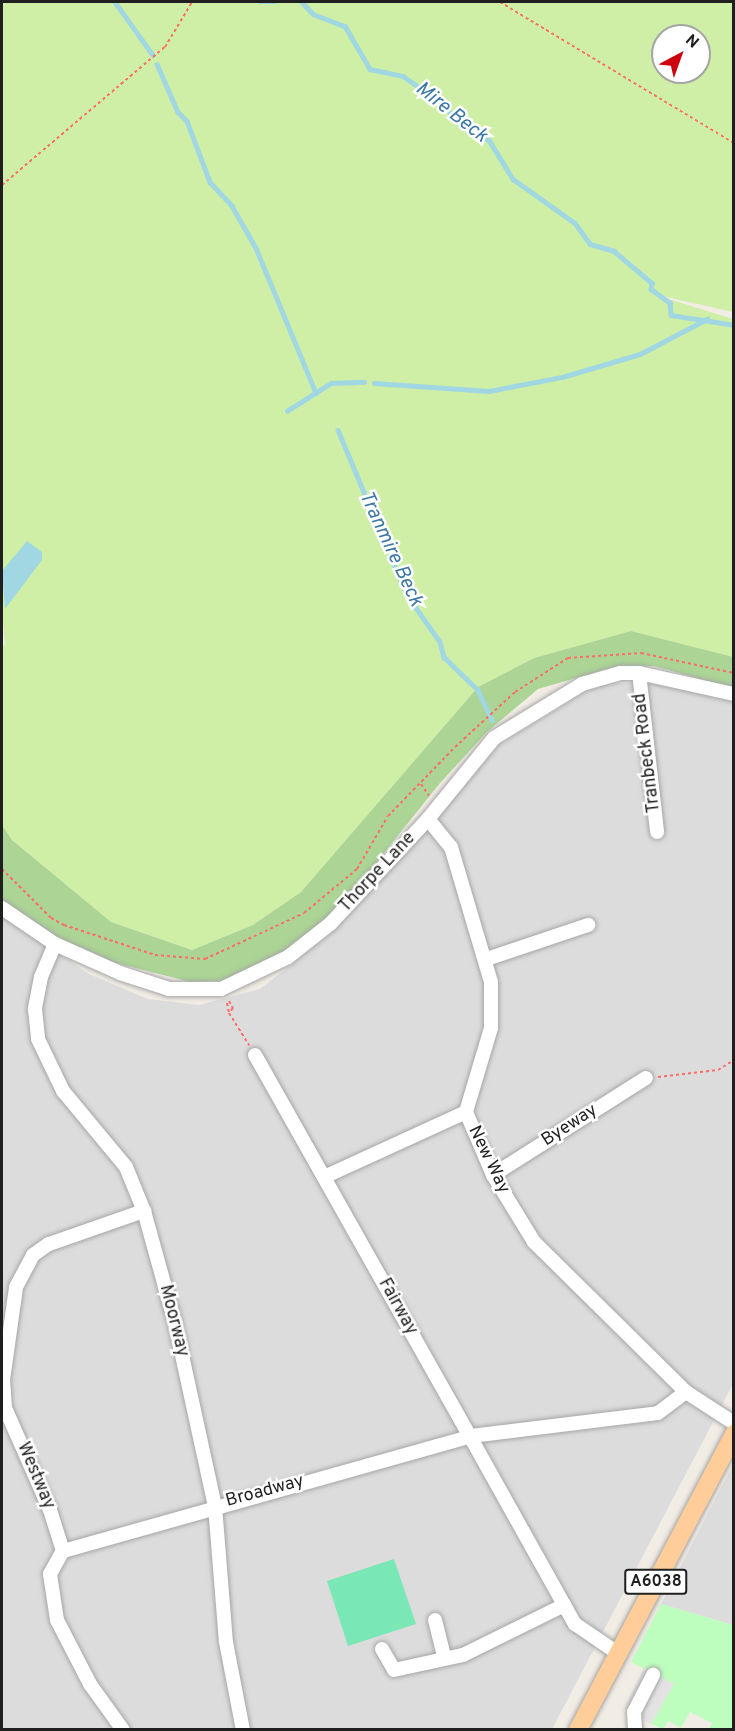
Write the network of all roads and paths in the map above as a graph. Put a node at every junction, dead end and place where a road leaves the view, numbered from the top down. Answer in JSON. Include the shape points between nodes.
{"nodes":[{"id":1,"x":192,"y":2,"type":"edge"},
{"id":2,"x":500,"y":2,"type":"edge"},
{"id":3,"x":734,"y":142,"type":"edge"},
{"id":4,"x":2,"y":185,"type":"edge"},
{"id":5,"x":639,"y":673,"type":"junction"},
{"id":6,"x":734,"y":694,"type":"edge"},
{"id":7,"x":494,"y":711,"type":"dead end"},
{"id":8,"x":428,"y":819,"type":"junction"},
{"id":9,"x":657,"y":832,"type":"dead end"},
{"id":10,"x":2,"y":869,"type":"edge"},
{"id":11,"x":2,"y":908,"type":"edge"},
{"id":12,"x":588,"y":925,"type":"dead end"},
{"id":13,"x":56,"y":944,"type":"junction"},
{"id":14,"x":487,"y":959,"type":"junction"},
{"id":15,"x":226,"y":997,"type":"dead end"},
{"id":16,"x":232,"y":1005,"type":"dead end"},
{"id":17,"x":229,"y":1013,"type":"junction"},
{"id":18,"x":255,"y":1055,"type":"joint"},
{"id":19,"x":734,"y":1060,"type":"edge"},
{"id":20,"x":646,"y":1078,"type":"joint"},
{"id":21,"x":466,"y":1112,"type":"junction"},
{"id":22,"x":493,"y":1175,"type":"junction"},
{"id":23,"x":324,"y":1177,"type":"junction"},
{"id":24,"x":144,"y":1211,"type":"junction"},
{"id":25,"x":686,"y":1392,"type":"junction"},
{"id":26,"x":734,"y":1423,"type":"edge"},
{"id":27,"x":734,"y":1434,"type":"edge"},
{"id":28,"x":471,"y":1438,"type":"junction"},
{"id":29,"x":728,"y":1455,"type":"edge"},
{"id":30,"x":215,"y":1506,"type":"junction"},
{"id":31,"x":63,"y":1551,"type":"junction"},
{"id":32,"x":564,"y":1605,"type":"junction"},
{"id":33,"x":435,"y":1620,"type":"dead end"},
{"id":34,"x":382,"y":1649,"type":"dead end"},
{"id":35,"x":619,"y":1654,"type":"junction"},
{"id":36,"x":444,"y":1657,"type":"junction"},
{"id":37,"x":652,"y":1676,"type":"dead end"},
{"id":38,"x":123,"y":1730,"type":"edge"},
{"id":39,"x":243,"y":1730,"type":"edge"},
{"id":40,"x":578,"y":1730,"type":"edge"},
{"id":41,"x":635,"y":1730,"type":"edge"}],
"edges":[{"from":1,"to":4,"type":"path","via":[[165,47]]},
{"from":2,"to":3,"type":"path"},
{"from":5,"to":6,"type":"street","name":"Thorpe Lane"},
{"from":5,"to":8,"type":"street","name":"Thorpe Lane","via":[[620,673],[582,684],[494,738]]},
{"from":5,"to":9,"type":"street","name":"Tranbeck Road"},
{"from":7,"to":10,"type":"path","via":[[388,816],[357,869],[304,913],[205,959],[155,955],[64,925],[51,918]]},
{"from":8,"to":13,"type":"street","name":"Thorpe Lane","via":[[331,923],[288,957],[221,989],[169,989],[120,973]]},
{"from":8,"to":14,"type":"street","name":"New Way","via":[[451,847]]},
{"from":11,"to":13,"type":"street","name":"Thorpe Lane"},
{"from":12,"to":14,"type":"street"},
{"from":13,"to":24,"type":"street","name":"Moorway","via":[[41,977],[35,1009],[38,1039],[63,1091],[126,1167]]},
{"from":14,"to":21,"type":"street","name":"New Way","via":[[491,1028]]},
{"from":15,"to":17,"type":"path"},
{"from":16,"to":17,"type":"path"},
{"from":17,"to":18,"type":"path"},
{"from":18,"to":23,"type":"street","name":"Fairway"},
{"from":19,"to":20,"type":"path","via":[[718,1070]]},
{"from":20,"to":22,"type":"street","name":"Byeway"},
{"from":21,"to":22,"type":"street","name":"New Way"},
{"from":21,"to":23,"type":"street"},
{"from":22,"to":25,"type":"street","name":"New Way","via":[[534,1242]]},
{"from":23,"to":28,"type":"street","name":"Fairway"},
{"from":24,"to":30,"type":"street","name":"Moorway","via":[[175,1323]]},
{"from":24,"to":31,"type":"street","name":"Westway","via":[[40,1248],[26,1263],[16,1287],[3,1398]]},
{"from":25,"to":26,"type":"street","name":"New Way"},
{"from":25,"to":28,"type":"street","name":"Broadway","via":[[658,1413]]},
{"from":27,"to":29,"type":"main road","number":"A6038"},
{"from":28,"to":30,"type":"street","name":"Broadway"},
{"from":28,"to":32,"type":"street","name":"Fairway"},
{"from":29,"to":35,"type":"main road","number":"A6038"},
{"from":30,"to":31,"type":"street","name":"Broadway"},
{"from":30,"to":39,"type":"street","name":"Moorway","via":[[226,1642]]},
{"from":31,"to":38,"type":"street","via":[[50,1574],[57,1620],[90,1684]]},
{"from":32,"to":35,"type":"street","name":"Fairway","via":[[575,1624]]},
{"from":32,"to":36,"type":"street","via":[[463,1655]]},
{"from":33,"to":36,"type":"street"},
{"from":34,"to":36,"type":"street","via":[[394,1670]]},
{"from":35,"to":40,"type":"main road","number":"A6038"},
{"from":37,"to":41,"type":"street","via":[[634,1712]]}]}
